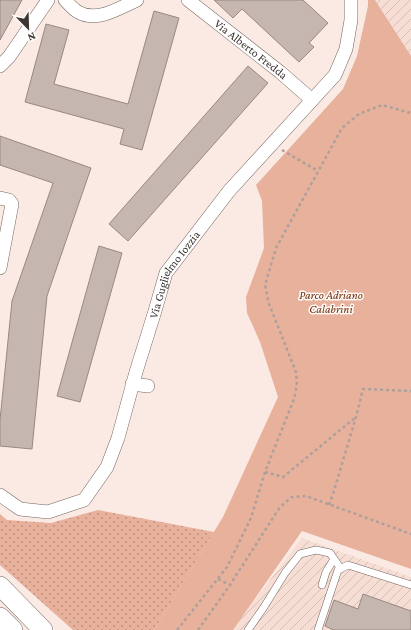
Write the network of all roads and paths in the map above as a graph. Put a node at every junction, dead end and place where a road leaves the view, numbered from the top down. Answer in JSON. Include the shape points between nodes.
{"nodes":[{"id":1,"x":48,"y":0,"type":"edge"},
{"id":2,"x":64,"y":0,"type":"edge"},
{"id":3,"x":137,"y":0,"type":"edge"},
{"id":4,"x":188,"y":0,"type":"edge"},
{"id":5,"x":351,"y":0,"type":"edge"},
{"id":6,"x":0,"y":66,"type":"edge"},
{"id":7,"x":312,"y":100,"type":"junction"},
{"id":8,"x":411,"y":112,"type":"edge"},
{"id":9,"x":281,"y":150,"type":"dead end"},
{"id":10,"x":318,"y":171,"type":"junction"},
{"id":11,"x":0,"y":198,"type":"edge"},
{"id":12,"x":0,"y":268,"type":"edge"},
{"id":13,"x":132,"y":384,"type":"junction"},
{"id":14,"x":148,"y":386,"type":"dead end"},
{"id":15,"x":411,"y":392,"type":"edge"},
{"id":16,"x":356,"y":417,"type":"junction"},
{"id":17,"x":265,"y":472,"type":"junction"},
{"id":18,"x":0,"y":495,"type":"edge"},
{"id":19,"x":329,"y":505,"type":"junction"},
{"id":20,"x":411,"y":534,"type":"edge"},
{"id":21,"x":334,"y":559,"type":"junction"},
{"id":22,"x":341,"y":569,"type":"junction"},
{"id":23,"x":218,"y":579,"type":"junction"},
{"id":24,"x":230,"y":585,"type":"junction"},
{"id":25,"x":322,"y":585,"type":"dead end"},
{"id":26,"x":411,"y":585,"type":"edge"},
{"id":27,"x":0,"y":586,"type":"edge"},
{"id":28,"x":0,"y":617,"type":"edge"},
{"id":29,"x":12,"y":630,"type":"edge"},
{"id":30,"x":43,"y":630,"type":"edge"},
{"id":31,"x":177,"y":630,"type":"edge"},
{"id":32,"x":198,"y":630,"type":"edge"},
{"id":33,"x":248,"y":630,"type":"edge"},
{"id":34,"x":318,"y":630,"type":"edge"}],
"edges":[{"from":1,"to":6,"type":"street"},
{"from":2,"to":3,"type":"street","via":[[77,12],[91,16],[106,14]]},
{"from":4,"to":7,"type":"street","name":"Via Alberto Fredda"},
{"from":5,"to":7,"type":"street","name":"Via Guglielmo Iozzia","via":[[351,20],[346,49],[335,75]]},
{"from":7,"to":13,"type":"street","name":"Via Guglielmo Iozzia","via":[[229,191],[166,273]]},
{"from":8,"to":10,"type":"path","via":[[382,105],[359,114],[342,128]]},
{"from":9,"to":10,"type":"path"},
{"from":10,"to":17,"type":"path","via":[[276,248],[265,285],[269,304],[296,372],[297,385],[294,399]]},
{"from":11,"to":12,"type":"street","via":[[9,200],[12,204]]},
{"from":13,"to":14,"type":"street"},
{"from":13,"to":18,"type":"street","name":"Via Guglielmo Iozzia","via":[[118,438],[107,467],[84,500],[48,512],[20,509]]},
{"from":15,"to":16,"type":"path","via":[[363,389]]},
{"from":16,"to":17,"type":"path","via":[[283,477]]},
{"from":16,"to":19,"type":"path"},
{"from":17,"to":23,"type":"path","via":[[251,518],[227,567]]},
{"from":19,"to":20,"type":"path"},
{"from":19,"to":24,"type":"path","via":[[306,496],[292,496],[280,507]]},
{"from":21,"to":22,"type":"lane"},
{"from":21,"to":25,"type":"lane"},
{"from":21,"to":33,"type":"lane","via":[[330,552],[316,550],[300,554],[284,573]]},
{"from":22,"to":26,"type":"lane","via":[[348,565]]},
{"from":22,"to":34,"type":"lane","via":[[338,570]]},
{"from":23,"to":24,"type":"path"},
{"from":23,"to":31,"type":"path"},
{"from":24,"to":32,"type":"path"},
{"from":27,"to":30,"type":"main road"},
{"from":28,"to":29,"type":"main road"}]}
